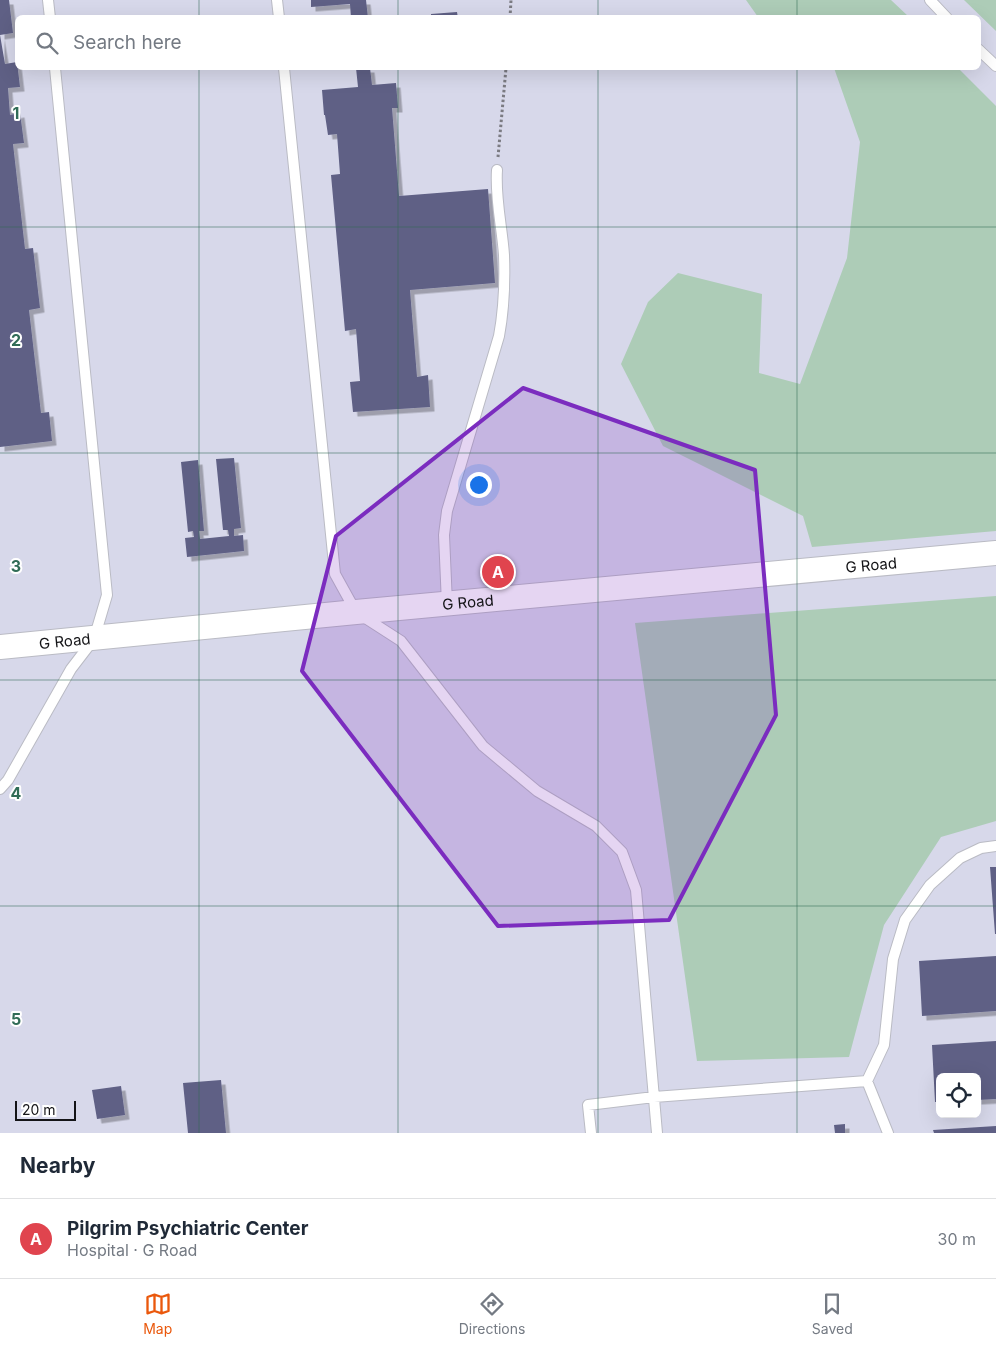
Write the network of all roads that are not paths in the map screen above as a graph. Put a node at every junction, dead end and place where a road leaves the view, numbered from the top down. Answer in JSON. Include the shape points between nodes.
{"nodes":[{"id":1,"x":48,"y":0,"type":"edge"},
{"id":2,"x":277,"y":0,"type":"edge"},
{"id":3,"x":930,"y":0,"type":"edge"},
{"id":4,"x":50,"y":15,"type":"edge"},
{"id":5,"x":279,"y":15,"type":"edge"},
{"id":6,"x":944,"y":15,"type":"edge"},
{"id":7,"x":981,"y":52,"type":"edge"},
{"id":8,"x":996,"y":66,"type":"edge"},
{"id":9,"x":55,"y":70,"type":"edge"},
{"id":10,"x":284,"y":70,"type":"edge"},
{"id":11,"x":497,"y":170,"type":"road end"},
{"id":12,"x":996,"y":553,"type":"edge"},
{"id":13,"x":447,"y":604,"type":"junction"},
{"id":14,"x":356,"y":612,"type":"junction"},
{"id":15,"x":94,"y":639,"type":"junction"},
{"id":16,"x":0,"y":647,"type":"edge"},
{"id":17,"x":0,"y":789,"type":"edge"},
{"id":18,"x":996,"y":846,"type":"edge"},
{"id":19,"x":866,"y":1081,"type":"junction"},
{"id":20,"x":654,"y":1097,"type":"junction"},
{"id":21,"x":591,"y":1133,"type":"edge"},
{"id":22,"x":657,"y":1133,"type":"edge"},
{"id":23,"x":888,"y":1133,"type":"edge"}],
"edges":[{"from":1,"to":4,"type":"lane"},
{"from":2,"to":5,"type":"lane"},
{"from":3,"to":6,"type":"lane"},
{"from":7,"to":8,"type":"lane"},
{"from":9,"to":15,"type":"lane","via":[[107,595]]},
{"from":10,"to":14,"type":"lane","via":[[335,574]]},
{"from":11,"to":13,"type":"lane","via":[[496,191],[504,255],[504,310],[446,511]]},
{"from":12,"to":13,"type":"street","name":"G Road"},
{"from":13,"to":14,"type":"street","name":"G Road"},
{"from":14,"to":15,"type":"street","name":"G Road"},
{"from":14,"to":20,"type":"lane","via":[[401,641],[483,746],[537,791],[596,826],[622,852],[636,890]]},
{"from":15,"to":16,"type":"street","name":"G Road"},
{"from":15,"to":17,"type":"lane","via":[[71,669]]},
{"from":18,"to":19,"type":"lane","via":[[981,848],[960,858],[930,885],[905,920],[893,959],[884,1045]]},
{"from":19,"to":20,"type":"lane"},
{"from":19,"to":23,"type":"lane"},
{"from":20,"to":21,"type":"lane","via":[[588,1105]]},
{"from":20,"to":22,"type":"lane"}]}
